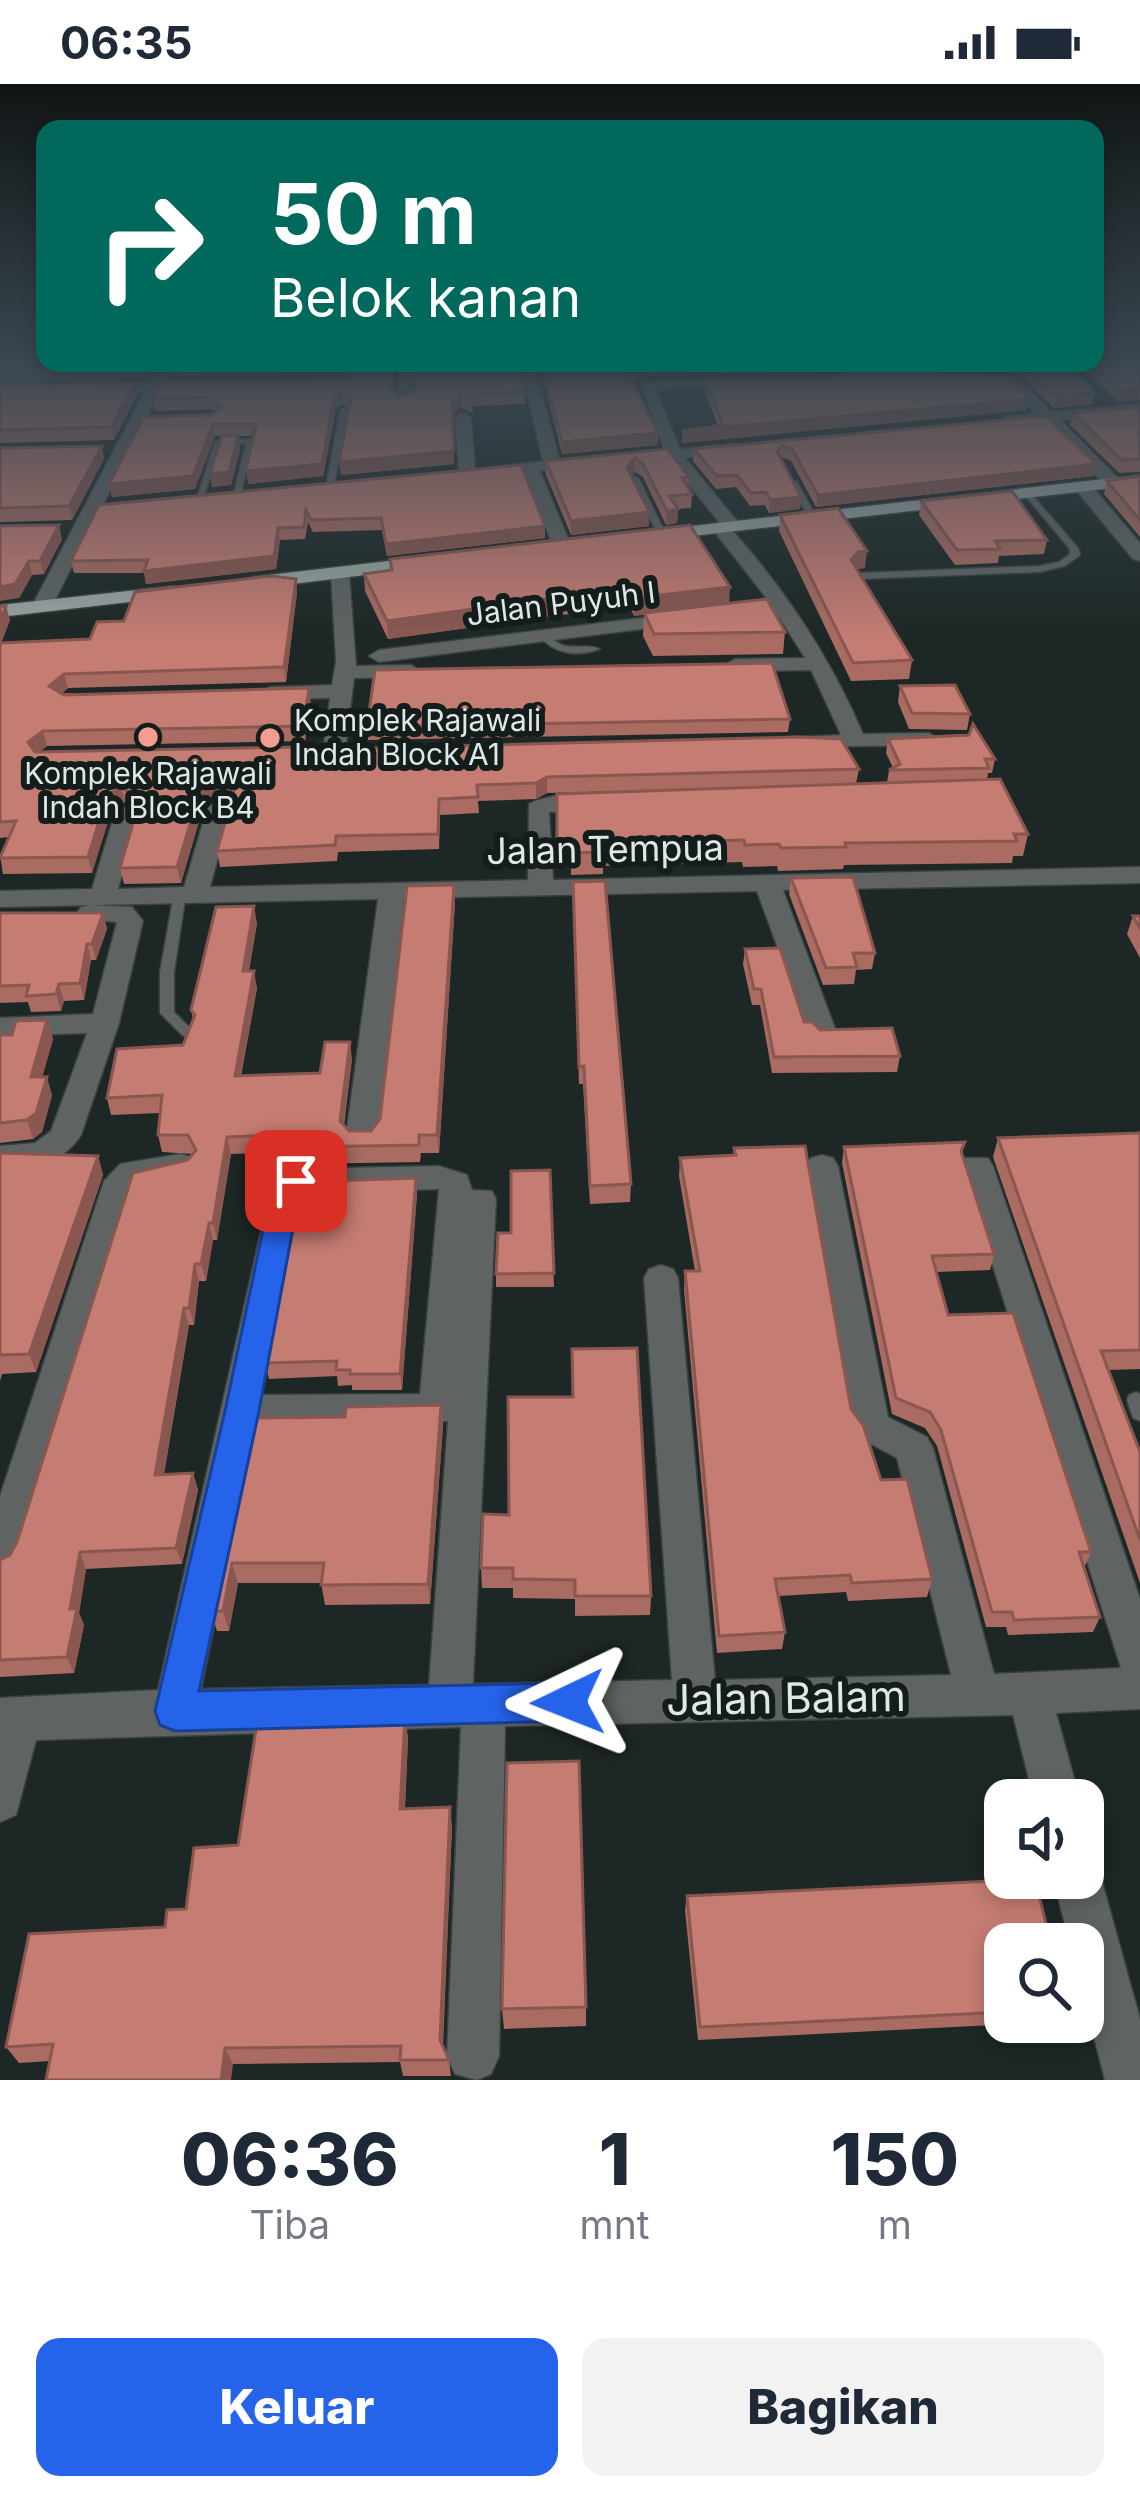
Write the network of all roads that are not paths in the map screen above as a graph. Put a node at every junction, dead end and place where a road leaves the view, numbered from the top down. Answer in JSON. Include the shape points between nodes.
{"nodes":[{"id":1,"x":117,"y":454,"type":"edge"},
{"id":2,"x":214,"y":454,"type":"edge"},
{"id":3,"x":248,"y":454,"type":"edge"},
{"id":4,"x":336,"y":454,"type":"edge"},
{"id":5,"x":466,"y":454,"type":"edge"},
{"id":6,"x":549,"y":454,"type":"edge"},
{"id":7,"x":682,"y":454,"type":"edge"},
{"id":8,"x":1083,"y":454,"type":"edge"},
{"id":9,"x":674,"y":455,"type":"junction"},
{"id":10,"x":783,"y":463,"type":"edge"},
{"id":11,"x":552,"y":465,"type":"junction"},
{"id":12,"x":530,"y":467,"type":"junction"},
{"id":13,"x":467,"y":472,"type":"junction"},
{"id":14,"x":445,"y":475,"type":"edge"},
{"id":15,"x":635,"y":479,"type":"edge"},
{"id":16,"x":1140,"y":480,"type":"edge"},
{"id":17,"x":1113,"y":483,"type":"junction"},
{"id":18,"x":353,"y":484,"type":"edge"},
{"id":19,"x":330,"y":486,"type":"junction"},
{"id":20,"x":1082,"y":486,"type":"junction"},
{"id":21,"x":307,"y":489,"type":"edge"},
{"id":22,"x":1027,"y":492,"type":"junction"},
{"id":23,"x":261,"y":494,"type":"edge"},
{"id":24,"x":237,"y":496,"type":"junction"},
{"id":25,"x":199,"y":500,"type":"junction"},
{"id":26,"x":177,"y":501,"type":"edge"},
{"id":27,"x":114,"y":507,"type":"edge"},
{"id":28,"x":93,"y":508,"type":"junction"},
{"id":29,"x":812,"y":516,"type":"junction"},
{"id":30,"x":726,"y":526,"type":"junction"},
{"id":31,"x":662,"y":535,"type":"junction"},
{"id":32,"x":628,"y":539,"type":"edge"},
{"id":33,"x":584,"y":544,"type":"edge"},
{"id":34,"x":562,"y":546,"type":"junction"},
{"id":35,"x":540,"y":549,"type":"edge"},
{"id":36,"x":1140,"y":555,"type":"edge"},
{"id":37,"x":451,"y":560,"type":"edge"},
{"id":38,"x":340,"y":573,"type":"junction"},
{"id":39,"x":858,"y":576,"type":"edge"},
{"id":40,"x":225,"y":586,"type":"edge"},
{"id":41,"x":202,"y":589,"type":"edge"},
{"id":42,"x":42,"y":606,"type":"junction"},
{"id":43,"x":784,"y":608,"type":"junction"},
{"id":44,"x":0,"y":611,"type":"edge"},
{"id":45,"x":544,"y":635,"type":"junction"},
{"id":46,"x":600,"y":658,"type":"joint"},
{"id":47,"x":820,"y":664,"type":"junction"},
{"id":48,"x":701,"y":666,"type":"edge"},
{"id":49,"x":559,"y":668,"type":"edge"},
{"id":50,"x":464,"y":670,"type":"edge"},
{"id":51,"x":344,"y":675,"type":"junction"},
{"id":52,"x":251,"y":694,"type":"edge"},
{"id":53,"x":958,"y":739,"type":"edge"},
{"id":54,"x":855,"y":741,"type":"junction"},
{"id":55,"x":784,"y":742,"type":"edge"},
{"id":56,"x":334,"y":752,"type":"edge"},
{"id":57,"x":221,"y":802,"type":"dead end"},
{"id":58,"x":616,"y":802,"type":"edge"},
{"id":59,"x":128,"y":813,"type":"edge"},
{"id":60,"x":1140,"y":874,"type":"edge"},
{"id":61,"x":767,"y":882,"type":"junction"},
{"id":62,"x":541,"y":886,"type":"junction"},
{"id":63,"x":392,"y":889,"type":"junction"},
{"id":64,"x":188,"y":893,"type":"junction"},
{"id":65,"x":103,"y":895,"type":"junction"},
{"id":66,"x":0,"y":898,"type":"edge"},
{"id":67,"x":0,"y":916,"type":"edge"},
{"id":68,"x":105,"y":1023,"type":"junction"},
{"id":69,"x":0,"y":1027,"type":"edge"},
{"id":70,"x":822,"y":1031,"type":"edge"},
{"id":71,"x":187,"y":1032,"type":"edge"},
{"id":72,"x":362,"y":1136,"type":"edge"},
{"id":73,"x":0,"y":1156,"type":"edge"},
{"id":74,"x":180,"y":1165,"type":"edge"},
{"id":75,"x":821,"y":1166,"type":"dead end"},
{"id":76,"x":977,"y":1166,"type":"dead end"},
{"id":77,"x":480,"y":1199,"type":"dead end"},
{"id":78,"x":661,"y":1279,"type":"dead end"},
{"id":79,"x":242,"y":1411,"type":"junction"},
{"id":80,"x":0,"y":1557,"type":"edge"},
{"id":81,"x":1140,"y":1662,"type":"edge"},
{"id":82,"x":1140,"y":1688,"type":"edge"},
{"id":83,"x":1029,"y":1693,"type":"junction"},
{"id":84,"x":978,"y":1696,"type":"junction"},
{"id":85,"x":695,"y":1699,"type":"junction"},
{"id":86,"x":467,"y":1704,"type":"junction"},
{"id":87,"x":175,"y":1711,"type":"junction"},
{"id":88,"x":10,"y":1719,"type":"edge"},
{"id":89,"x":1052,"y":1779,"type":"edge"},
{"id":90,"x":0,"y":1799,"type":"edge"},
{"id":91,"x":1083,"y":1899,"type":"edge"},
{"id":92,"x":473,"y":2056,"type":"dead end"},
{"id":93,"x":1131,"y":2080,"type":"edge"}],
"edges":[{"from":1,"to":28,"type":"street"},
{"from":2,"to":25,"type":"lane"},
{"from":3,"to":24,"type":"lane"},
{"from":4,"to":19,"type":"lane"},
{"from":5,"to":13,"type":"street"},
{"from":6,"to":11,"type":"street"},
{"from":7,"to":9,"type":"street"},
{"from":8,"to":17,"type":"street"},
{"from":9,"to":11,"type":"street"},
{"from":9,"to":30,"type":"street"},
{"from":10,"to":29,"type":"lane"},
{"from":11,"to":12,"type":"street"},
{"from":12,"to":13,"type":"street"},
{"from":12,"to":34,"type":"street"},
{"from":13,"to":14,"type":"street"},
{"from":15,"to":31,"type":"lane"},
{"from":16,"to":17,"type":"main road"},
{"from":17,"to":20,"type":"main road"},
{"from":18,"to":19,"type":"street"},
{"from":19,"to":21,"type":"street"},
{"from":20,"to":22,"type":"main road"},
{"from":20,"to":36,"type":"street"},
{"from":22,"to":29,"type":"main road"},
{"from":22,"to":39,"type":"lane","via":[[1073,548],[1062,564]]},
{"from":23,"to":24,"type":"street"},
{"from":24,"to":25,"type":"street"},
{"from":25,"to":26,"type":"street"},
{"from":27,"to":28,"type":"street"},
{"from":28,"to":42,"type":"street","via":[[71,529]]},
{"from":29,"to":30,"type":"main road"},
{"from":30,"to":31,"type":"main road"},
{"from":30,"to":43,"type":"street"},
{"from":31,"to":32,"type":"main road"},
{"from":33,"to":34,"type":"main road"},
{"from":34,"to":35,"type":"main road"},
{"from":37,"to":38,"type":"main road"},
{"from":38,"to":40,"type":"main road"},
{"from":38,"to":51,"type":"street"},
{"from":41,"to":42,"type":"main road"},
{"from":42,"to":44,"type":"main road"},
{"from":43,"to":45,"type":"street","name":"Jalan Puyuh I"},
{"from":43,"to":47,"type":"street"},
{"from":45,"to":46,"type":"lane","via":[[559,650]]},
{"from":45,"to":51,"type":"street","name":"Jalan Puyuh I"},
{"from":46,"to":49,"type":"street"},
{"from":47,"to":48,"type":"street"},
{"from":47,"to":54,"type":"street"},
{"from":50,"to":51,"type":"street"},
{"from":51,"to":52,"type":"street"},
{"from":51,"to":56,"type":"street"},
{"from":53,"to":54,"type":"street"},
{"from":54,"to":55,"type":"street"},
{"from":57,"to":64,"type":"street"},
{"from":58,"to":62,"type":"street","via":[[537,809]]},
{"from":59,"to":65,"type":"street"},
{"from":60,"to":61,"type":"street","name":"Jalan Tempua"},
{"from":61,"to":62,"type":"street","name":"Jalan Tempua"},
{"from":61,"to":70,"type":"street"},
{"from":62,"to":63,"type":"street","name":"Jalan Tempua"},
{"from":63,"to":64,"type":"street","name":"Jalan Tempua"},
{"from":63,"to":72,"type":"street"},
{"from":64,"to":65,"type":"street","name":"Jalan Tempua"},
{"from":64,"to":71,"type":"lane","via":[[167,972],[167,1013]]},
{"from":65,"to":66,"type":"street","name":"Jalan Tempua"},
{"from":67,"to":68,"type":"street","via":[[127,915]]},
{"from":68,"to":69,"type":"street"},
{"from":68,"to":73,"type":"street","via":[[61,1142],[39,1155]]},
{"from":74,"to":80,"type":"street","via":[[130,1172],[120,1181]]},
{"from":75,"to":84,"type":"street","via":[[871,1426],[914,1448]]},
{"from":76,"to":81,"type":"street"},
{"from":77,"to":86,"type":"street"},
{"from":78,"to":85,"type":"street"},
{"from":79,"to":79,"type":"street","via":[[290,1183],[456,1183],[437,1408]]},
{"from":79,"to":87,"type":"street"},
{"from":82,"to":83,"type":"street","name":"Jalan Balam"},
{"from":83,"to":84,"type":"street","name":"Jalan Balam"},
{"from":83,"to":89,"type":"street"},
{"from":84,"to":85,"type":"street","name":"Jalan Balam"},
{"from":85,"to":86,"type":"street","name":"Jalan Balam"},
{"from":86,"to":87,"type":"street","name":"Jalan Balam"},
{"from":86,"to":92,"type":"street"},
{"from":87,"to":88,"type":"street","name":"Jalan Balam"},
{"from":88,"to":90,"type":"street"},
{"from":91,"to":93,"type":"street"}]}
